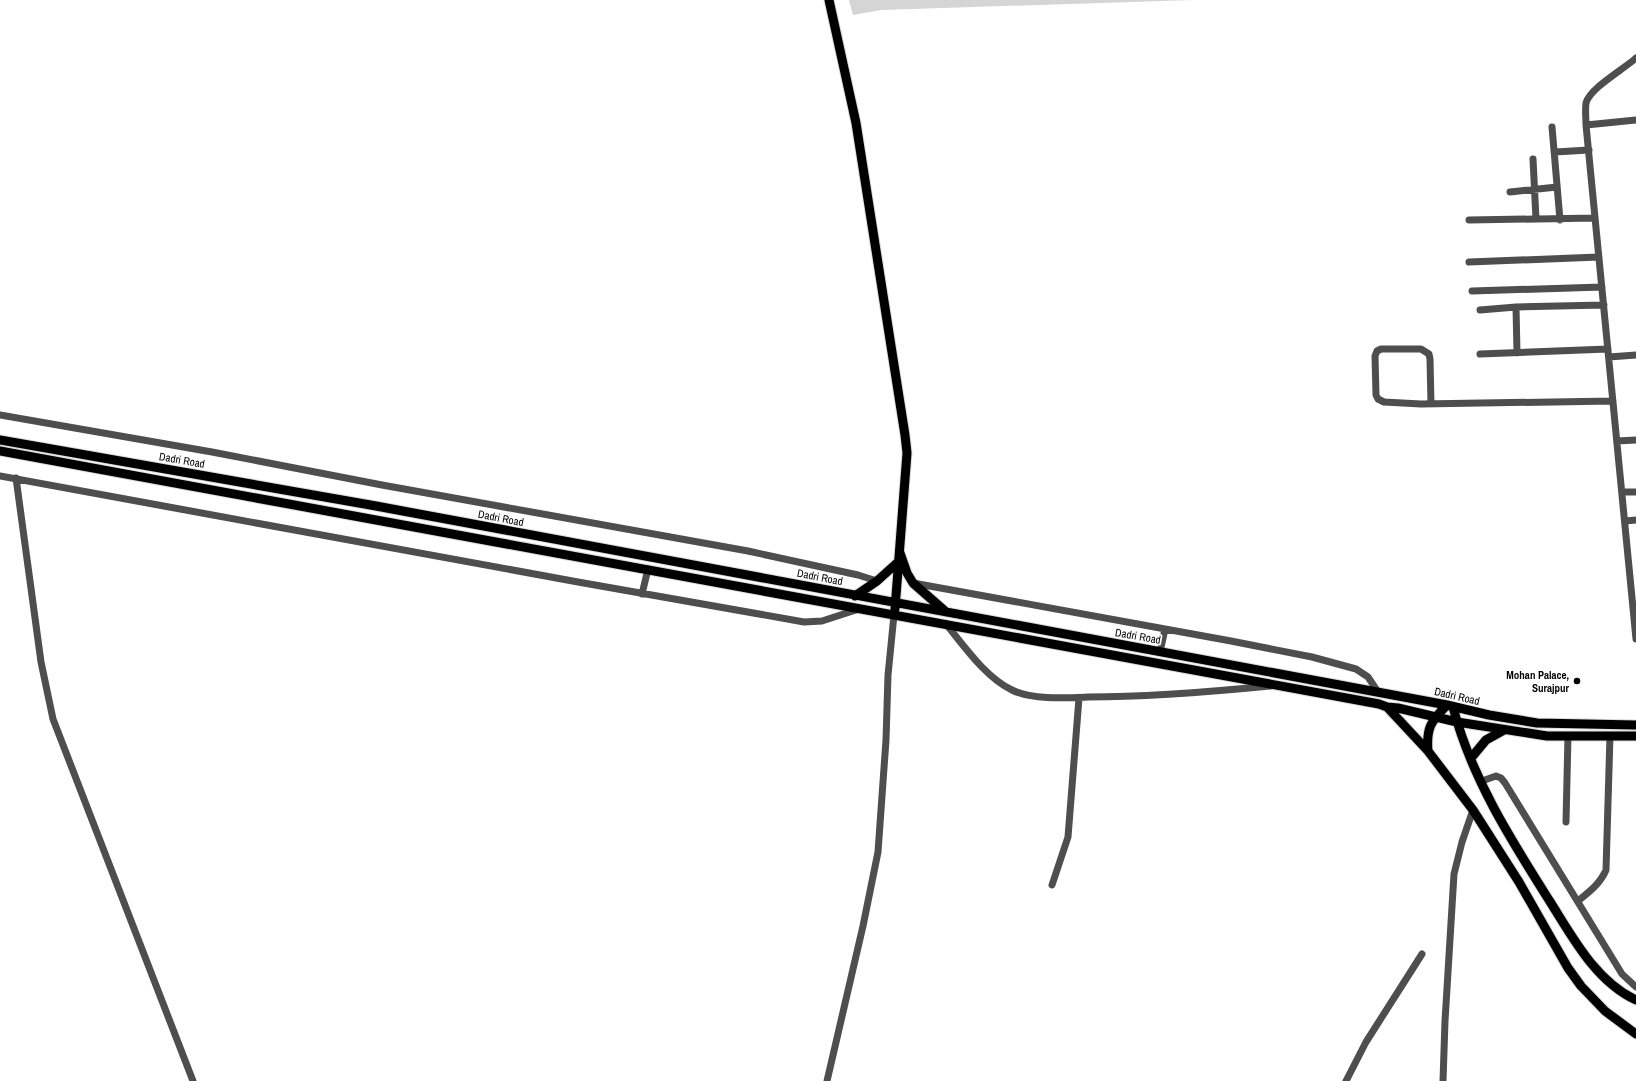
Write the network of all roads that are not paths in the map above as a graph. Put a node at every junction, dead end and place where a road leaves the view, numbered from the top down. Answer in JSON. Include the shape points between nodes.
{"nodes":[{"id":1,"x":829,"y":0,"type":"edge"},
{"id":2,"x":1636,"y":58,"type":"edge"},
{"id":3,"x":1636,"y":120,"type":"edge"},
{"id":4,"x":1586,"y":126,"type":"junction"},
{"id":5,"x":1552,"y":127,"type":"dead end"},
{"id":6,"x":1589,"y":150,"type":"junction"},
{"id":7,"x":1555,"y":152,"type":"junction"},
{"id":8,"x":1533,"y":159,"type":"dead end"},
{"id":9,"x":1557,"y":187,"type":"junction"},
{"id":10,"x":1535,"y":189,"type":"junction"},
{"id":11,"x":1510,"y":192,"type":"dead end"},
{"id":12,"x":1595,"y":218,"type":"junction"},
{"id":13,"x":1536,"y":219,"type":"junction"},
{"id":14,"x":1469,"y":220,"type":"dead end"},
{"id":15,"x":1560,"y":220,"type":"junction"},
{"id":16,"x":1599,"y":257,"type":"junction"},
{"id":17,"x":1469,"y":262,"type":"dead end"},
{"id":18,"x":1602,"y":286,"type":"junction"},
{"id":19,"x":1472,"y":292,"type":"dead end"},
{"id":20,"x":1604,"y":305,"type":"junction"},
{"id":21,"x":1516,"y":307,"type":"junction"},
{"id":22,"x":1480,"y":310,"type":"dead end"},
{"id":23,"x":1608,"y":349,"type":"junction"},
{"id":24,"x":1517,"y":353,"type":"junction"},
{"id":25,"x":1480,"y":354,"type":"dead end"},
{"id":26,"x":1636,"y":355,"type":"edge"},
{"id":27,"x":1609,"y":357,"type":"junction"},
{"id":28,"x":1613,"y":401,"type":"junction"},
{"id":29,"x":1431,"y":404,"type":"junction"},
{"id":30,"x":0,"y":415,"type":"edge"},
{"id":31,"x":0,"y":440,"type":"edge"},
{"id":32,"x":1636,"y":440,"type":"edge"},
{"id":33,"x":1617,"y":441,"type":"junction"},
{"id":34,"x":0,"y":451,"type":"edge"},
{"id":35,"x":0,"y":476,"type":"edge"},
{"id":36,"x":16,"y":478,"type":"junction"},
{"id":37,"x":1622,"y":492,"type":"junction"},
{"id":38,"x":1636,"y":492,"type":"edge"},
{"id":39,"x":1636,"y":520,"type":"edge"},
{"id":40,"x":1625,"y":521,"type":"junction"},
{"id":41,"x":900,"y":551,"type":"junction"},
{"id":42,"x":897,"y":563,"type":"junction"},
{"id":43,"x":1632,"y":567,"type":"edge"},
{"id":44,"x":648,"y":569,"type":"junction"},
{"id":45,"x":877,"y":581,"type":"junction"},
{"id":46,"x":913,"y":583,"type":"junction"},
{"id":47,"x":1634,"y":589,"type":"edge"},
{"id":48,"x":642,"y":594,"type":"junction"},
{"id":49,"x":855,"y":596,"type":"junction"},
{"id":50,"x":895,"y":604,"type":"junction"},
{"id":51,"x":861,"y":608,"type":"junction"},
{"id":52,"x":948,"y":613,"type":"junction"},
{"id":53,"x":894,"y":615,"type":"junction"},
{"id":54,"x":946,"y":624,"type":"junction"},
{"id":55,"x":1165,"y":629,"type":"junction"},
{"id":56,"x":1636,"y":639,"type":"edge"},
{"id":57,"x":1161,"y":646,"type":"junction"},
{"id":58,"x":1278,"y":685,"type":"junction"},
{"id":59,"x":1378,"y":692,"type":"junction"},
{"id":60,"x":1079,"y":698,"type":"junction"},
{"id":61,"x":1383,"y":705,"type":"junction"},
{"id":62,"x":1450,"y":706,"type":"junction"},
{"id":63,"x":1436,"y":716,"type":"junction"},
{"id":64,"x":1457,"y":722,"type":"junction"},
{"id":65,"x":1636,"y":725,"type":"edge"},
{"id":66,"x":1504,"y":730,"type":"junction"},
{"id":67,"x":1568,"y":736,"type":"junction"},
{"id":68,"x":1610,"y":736,"type":"junction"},
{"id":69,"x":1636,"y":736,"type":"edge"},
{"id":70,"x":1428,"y":751,"type":"junction"},
{"id":71,"x":1471,"y":758,"type":"junction"},
{"id":72,"x":1482,"y":781,"type":"junction"},
{"id":73,"x":1473,"y":810,"type":"junction"},
{"id":74,"x":1566,"y":822,"type":"dead end"},
{"id":75,"x":1052,"y":885,"type":"dead end"},
{"id":76,"x":1578,"y":901,"type":"junction"},
{"id":77,"x":1422,"y":954,"type":"dead end"},
{"id":78,"x":1636,"y":987,"type":"edge"},
{"id":79,"x":1636,"y":1000,"type":"edge"},
{"id":80,"x":1636,"y":1034,"type":"edge"},
{"id":81,"x":194,"y":1081,"type":"edge"},
{"id":82,"x":827,"y":1081,"type":"edge"},
{"id":83,"x":1346,"y":1081,"type":"edge"},
{"id":84,"x":1443,"y":1081,"type":"edge"}],
"edges":[{"from":1,"to":41,"type":"main road","via":[[856,123],[905,435],[907,453]]},
{"from":2,"to":4,"type":"street","via":[[1591,94],[1586,103]]},
{"from":3,"to":4,"type":"street"},
{"from":4,"to":6,"type":"street"},
{"from":5,"to":7,"type":"street"},
{"from":6,"to":7,"type":"street"},
{"from":6,"to":12,"type":"street"},
{"from":7,"to":9,"type":"street"},
{"from":8,"to":10,"type":"street"},
{"from":9,"to":10,"type":"street"},
{"from":9,"to":15,"type":"street"},
{"from":10,"to":11,"type":"street"},
{"from":10,"to":13,"type":"street"},
{"from":12,"to":15,"type":"street"},
{"from":12,"to":16,"type":"street"},
{"from":13,"to":14,"type":"street"},
{"from":13,"to":15,"type":"street"},
{"from":16,"to":17,"type":"street"},
{"from":16,"to":18,"type":"street"},
{"from":18,"to":19,"type":"street"},
{"from":18,"to":20,"type":"street"},
{"from":20,"to":21,"type":"street"},
{"from":20,"to":23,"type":"street"},
{"from":21,"to":22,"type":"street"},
{"from":21,"to":24,"type":"street"},
{"from":23,"to":24,"type":"street"},
{"from":23,"to":27,"type":"street"},
{"from":24,"to":25,"type":"street"},
{"from":26,"to":27,"type":"street"},
{"from":27,"to":28,"type":"street"},
{"from":28,"to":29,"type":"street"},
{"from":28,"to":33,"type":"street"},
{"from":29,"to":29,"type":"street","via":[[1378,400],[1375,356],[1377,351],[1421,349],[1429,354]]},
{"from":30,"to":45,"type":"street","via":[[748,551]]},
{"from":31,"to":49,"type":"main road","name":"Dadri Road","via":[[376,506]]},
{"from":32,"to":33,"type":"street"},
{"from":33,"to":37,"type":"street"},
{"from":34,"to":44,"type":"main road","name":"Dadri Road"},
{"from":35,"to":36,"type":"street"},
{"from":36,"to":48,"type":"street"},
{"from":36,"to":81,"type":"street","via":[[41,662],[53,719]]},
{"from":37,"to":38,"type":"street"},
{"from":37,"to":40,"type":"street"},
{"from":39,"to":40,"type":"street"},
{"from":40,"to":43,"type":"street"},
{"from":41,"to":42,"type":"main road"},
{"from":41,"to":46,"type":"main road"},
{"from":42,"to":45,"type":"main road"},
{"from":42,"to":50,"type":"main road"},
{"from":43,"to":47,"type":"street"},
{"from":44,"to":48,"type":"street"},
{"from":44,"to":51,"type":"main road","name":"Dadri Road"},
{"from":45,"to":49,"type":"main road"},
{"from":46,"to":52,"type":"main road"},
{"from":46,"to":55,"type":"street"},
{"from":47,"to":56,"type":"street"},
{"from":48,"to":51,"type":"street","via":[[804,622],[822,620]]},
{"from":49,"to":50,"type":"main road","name":"Dadri Road"},
{"from":50,"to":52,"type":"main road","name":"Dadri Road"},
{"from":50,"to":53,"type":"main road"},
{"from":51,"to":53,"type":"main road","name":"Dadri Road"},
{"from":52,"to":57,"type":"main road","name":"Dadri Road"},
{"from":53,"to":54,"type":"main road","name":"Dadri Road"},
{"from":53,"to":82,"type":"street","via":[[878,852]]},
{"from":54,"to":58,"type":"main road","name":"Dadri Road"},
{"from":54,"to":60,"type":"street","via":[[997,681],[1012,691]]},
{"from":55,"to":57,"type":"street"},
{"from":55,"to":59,"type":"street","via":[[1356,669],[1368,677]]},
{"from":57,"to":59,"type":"main road","name":"Dadri Road"},
{"from":58,"to":60,"type":"street","via":[[1178,695]]},
{"from":58,"to":61,"type":"main road","name":"Dadri Road"},
{"from":59,"to":62,"type":"main road","name":"Dadri Road"},
{"from":60,"to":75,"type":"street","via":[[1068,837]]},
{"from":61,"to":63,"type":"main road","name":"Dadri Road"},
{"from":61,"to":70,"type":"main road"},
{"from":62,"to":63,"type":"main road"},
{"from":62,"to":64,"type":"main road"},
{"from":62,"to":65,"type":"main road","name":"Dadri Road","via":[[1537,723]]},
{"from":63,"to":64,"type":"main road","name":"Dadri Road"},
{"from":63,"to":70,"type":"main road","via":[[1428,730]]},
{"from":64,"to":66,"type":"main road","name":"Dadri Road"},
{"from":64,"to":71,"type":"main road"},
{"from":66,"to":67,"type":"main road","name":"Dadri Road"},
{"from":66,"to":71,"type":"main road","via":[[1486,740]]},
{"from":67,"to":68,"type":"main road","name":"Dadri Road"},
{"from":67,"to":74,"type":"street"},
{"from":68,"to":69,"type":"main road","name":"Dadri Road"},
{"from":68,"to":76,"type":"street","via":[[1606,870],[1598,884]]},
{"from":70,"to":73,"type":"main road"},
{"from":71,"to":72,"type":"main road"},
{"from":72,"to":76,"type":"street","via":[[1496,776],[1501,778]]},
{"from":72,"to":79,"type":"main road","via":[[1504,826],[1593,966],[1626,996]]},
{"from":73,"to":80,"type":"main road","via":[[1581,986],[1605,1011]]},
{"from":73,"to":84,"type":"street","via":[[1454,874]]},
{"from":76,"to":78,"type":"street","via":[[1622,974]]},
{"from":77,"to":83,"type":"street","via":[[1366,1042]]}]}
